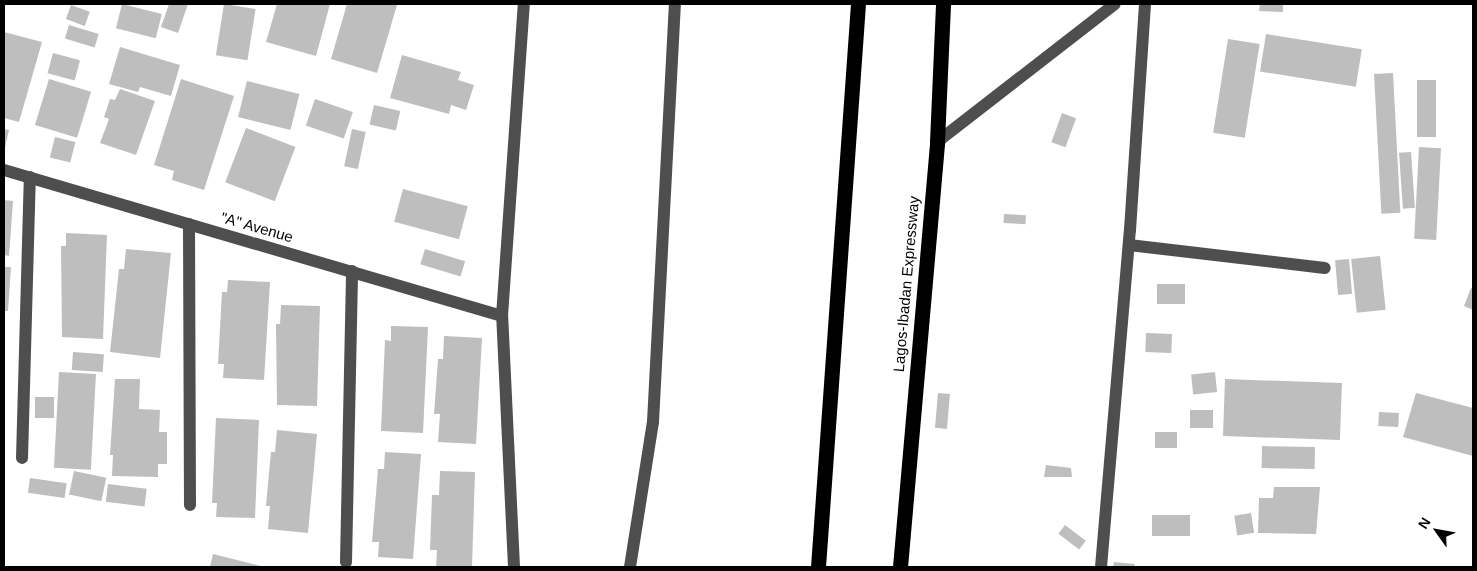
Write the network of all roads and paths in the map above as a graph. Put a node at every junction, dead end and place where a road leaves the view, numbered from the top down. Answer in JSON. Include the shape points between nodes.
{"nodes":[{"id":1,"x":524,"y":4,"type":"edge"},
{"id":2,"x":675,"y":4,"type":"edge"},
{"id":3,"x":858,"y":4,"type":"edge"},
{"id":4,"x":943,"y":4,"type":"edge"},
{"id":5,"x":1115,"y":4,"type":"edge"},
{"id":6,"x":1145,"y":4,"type":"edge"},
{"id":7,"x":937,"y":142,"type":"junction"},
{"id":8,"x":4,"y":170,"type":"edge"},
{"id":9,"x":30,"y":176,"type":"junction"},
{"id":10,"x":189,"y":224,"type":"junction"},
{"id":11,"x":1129,"y":245,"type":"junction"},
{"id":12,"x":1325,"y":268,"type":"dead end"},
{"id":13,"x":352,"y":272,"type":"junction"},
{"id":14,"x":502,"y":316,"type":"junction"},
{"id":15,"x":22,"y":458,"type":"dead end"},
{"id":16,"x":190,"y":505,"type":"dead end"},
{"id":17,"x":346,"y":562,"type":"dead end"},
{"id":18,"x":514,"y":567,"type":"edge"},
{"id":19,"x":630,"y":567,"type":"edge"},
{"id":20,"x":818,"y":567,"type":"edge"},
{"id":21,"x":900,"y":567,"type":"edge"},
{"id":22,"x":1101,"y":567,"type":"edge"}],
"edges":[{"from":1,"to":14,"type":"street"},
{"from":2,"to":19,"type":"street","via":[[654,422]]},
{"from":3,"to":20,"type":"highway"},
{"from":4,"to":7,"type":"highway","name":"Lagos-Ibadan Expressway"},
{"from":5,"to":7,"type":"street"},
{"from":6,"to":11,"type":"street"},
{"from":7,"to":21,"type":"highway","name":"Lagos-Ibadan Expressway"},
{"from":8,"to":9,"type":"street","name":"\"A\" Avenue"},
{"from":9,"to":10,"type":"street","name":"\"A\" Avenue"},
{"from":9,"to":15,"type":"street"},
{"from":10,"to":13,"type":"street","name":"\"A\" Avenue"},
{"from":10,"to":16,"type":"street"},
{"from":11,"to":12,"type":"street"},
{"from":11,"to":22,"type":"street"},
{"from":13,"to":14,"type":"street","name":"\"A\" Avenue"},
{"from":13,"to":17,"type":"street"},
{"from":14,"to":18,"type":"street"}]}
